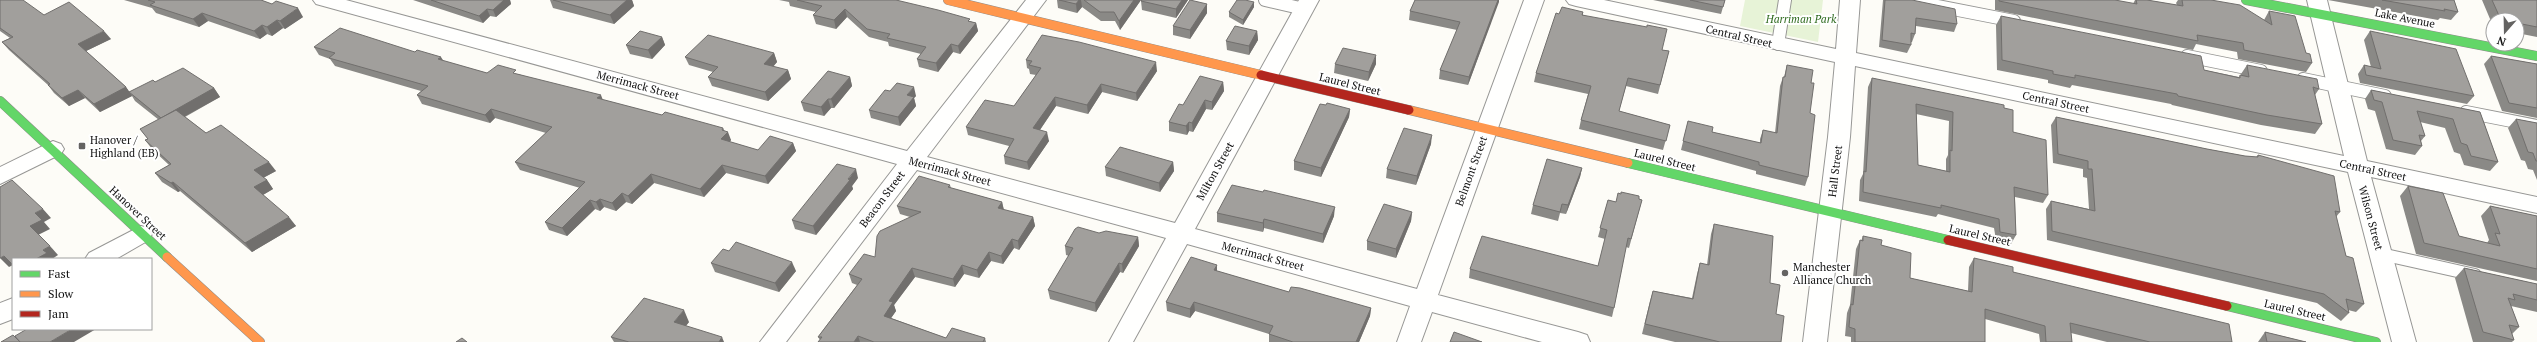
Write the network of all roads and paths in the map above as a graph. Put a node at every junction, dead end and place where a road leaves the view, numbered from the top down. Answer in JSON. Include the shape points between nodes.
{"nodes":[{"id":1,"x":948,"y":0,"type":"edge"},
{"id":2,"x":1036,"y":0,"type":"edge"},
{"id":3,"x":1265,"y":0,"type":"edge"},
{"id":4,"x":1534,"y":0,"type":"edge"},
{"id":5,"x":1576,"y":0,"type":"edge"},
{"id":6,"x":1785,"y":0,"type":"edge"},
{"id":7,"x":1850,"y":0,"type":"edge"},
{"id":8,"x":1907,"y":0,"type":"edge"},
{"id":9,"x":2246,"y":0,"type":"edge"},
{"id":10,"x":330,"y":1,"type":"edge"},
{"id":11,"x":1307,"y":4,"type":"edge"},
{"id":12,"x":2319,"y":7,"type":"edge"},
{"id":13,"x":1022,"y":18,"type":"junction"},
{"id":14,"x":2024,"y":23,"type":"edge"},
{"id":15,"x":1778,"y":44,"type":"junction"},
{"id":16,"x":2172,"y":53,"type":"edge"},
{"id":17,"x":2537,"y":56,"type":"edge"},
{"id":18,"x":1844,"y":57,"type":"junction"},
{"id":19,"x":2273,"y":73,"type":"edge"},
{"id":20,"x":1269,"y":76,"type":"junction"},
{"id":21,"x":2289,"y":76,"type":"edge"},
{"id":22,"x":2336,"y":86,"type":"junction"},
{"id":23,"x":2398,"y":98,"type":"edge"},
{"id":24,"x":0,"y":100,"type":"edge"},
{"id":25,"x":2452,"y":109,"type":"edge"},
{"id":26,"x":2537,"y":126,"type":"edge"},
{"id":27,"x":1486,"y":129,"type":"junction"},
{"id":28,"x":53,"y":149,"type":"junction"},
{"id":29,"x":911,"y":160,"type":"junction"},
{"id":30,"x":2358,"y":167,"type":"junction"},
{"id":31,"x":0,"y":176,"type":"edge"},
{"id":32,"x":2537,"y":205,"type":"edge"},
{"id":33,"x":1830,"y":212,"type":"junction"},
{"id":34,"x":1181,"y":233,"type":"junction"},
{"id":35,"x":141,"y":234,"type":"junction"},
{"id":36,"x":2381,"y":254,"type":"junction"},
{"id":37,"x":99,"y":258,"type":"edge"},
{"id":38,"x":2491,"y":279,"type":"edge"},
{"id":39,"x":1425,"y":300,"type":"junction"},
{"id":40,"x":12,"y":308,"type":"edge"},
{"id":41,"x":0,"y":315,"type":"edge"},
{"id":42,"x":260,"y":342,"type":"edge"},
{"id":43,"x":772,"y":342,"type":"edge"},
{"id":44,"x":1121,"y":342,"type":"edge"},
{"id":45,"x":1409,"y":342,"type":"edge"},
{"id":46,"x":1578,"y":342,"type":"edge"},
{"id":47,"x":1815,"y":342,"type":"edge"},
{"id":48,"x":2376,"y":342,"type":"edge"},
{"id":49,"x":2404,"y":342,"type":"edge"}],
"edges":[{"from":1,"to":13,"type":"street","name":"Laurel Street"},
{"from":2,"to":13,"type":"street","name":"Beacon Street"},
{"from":3,"to":11,"type":"lane"},
{"from":4,"to":27,"type":"street","name":"Belmont Street"},
{"from":5,"to":15,"type":"street","name":"Central Street"},
{"from":6,"to":15,"type":"lane"},
{"from":7,"to":18,"type":"street","name":"Hall Street"},
{"from":8,"to":14,"type":"lane"},
{"from":9,"to":12,"type":"street","name":"Lake Avenue"},
{"from":10,"to":29,"type":"street","name":"Merrimack Street"},
{"from":11,"to":20,"type":"street","name":"Milton Street"},
{"from":12,"to":17,"type":"street","name":"Lake Avenue"},
{"from":12,"to":22,"type":"street","name":"Wilson Street"},
{"from":13,"to":20,"type":"street","name":"Laurel Street"},
{"from":13,"to":29,"type":"street","name":"Beacon Street"},
{"from":15,"to":18,"type":"street","name":"Central Street"},
{"from":16,"to":19,"type":"lane"},
{"from":18,"to":30,"type":"street","name":"Central Street"},
{"from":18,"to":33,"type":"street","name":"Hall Street","via":[[1839,137]]},
{"from":20,"to":27,"type":"street","name":"Laurel Street"},
{"from":20,"to":34,"type":"street","name":"Milton Street"},
{"from":21,"to":22,"type":"lane"},
{"from":22,"to":23,"type":"lane"},
{"from":22,"to":30,"type":"street","name":"Wilson Street"},
{"from":24,"to":28,"type":"street","name":"Hanover Street"},
{"from":25,"to":26,"type":"lane"},
{"from":27,"to":33,"type":"street","name":"Laurel Street"},
{"from":27,"to":39,"type":"street","name":"Belmont Street"},
{"from":28,"to":31,"type":"street"},
{"from":28,"to":35,"type":"street","name":"Hanover Street"},
{"from":29,"to":34,"type":"street","name":"Merrimack Street"},
{"from":29,"to":43,"type":"street","name":"Beacon Street"},
{"from":30,"to":32,"type":"street","name":"Central Street"},
{"from":30,"to":36,"type":"street","name":"Wilson Street"},
{"from":33,"to":47,"type":"street","name":"Hall Street"},
{"from":33,"to":48,"type":"street","name":"Laurel Street"},
{"from":34,"to":39,"type":"street","name":"Merrimack Street"},
{"from":34,"to":44,"type":"street","name":"Milton Street"},
{"from":35,"to":37,"type":"street"},
{"from":35,"to":42,"type":"street","name":"Hanover Street"},
{"from":36,"to":38,"type":"lane"},
{"from":36,"to":49,"type":"street","name":"Wilson Street"},
{"from":39,"to":45,"type":"street","name":"Belmont Street"},
{"from":39,"to":46,"type":"street","name":"Merrimack Street"},
{"from":40,"to":41,"type":"street"}]}
